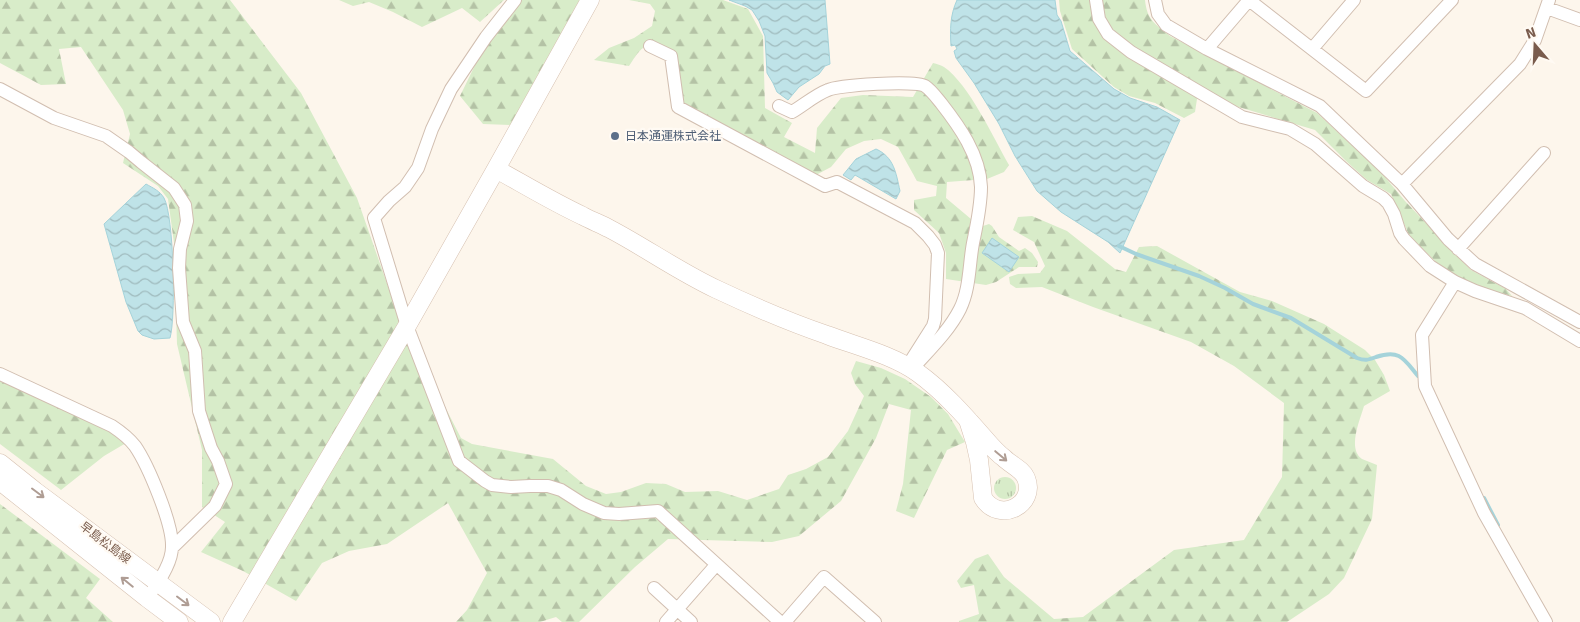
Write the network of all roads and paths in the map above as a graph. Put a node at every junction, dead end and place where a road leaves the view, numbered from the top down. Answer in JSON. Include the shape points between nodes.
{"nodes":[{"id":1,"x":515,"y":0,"type":"edge"},
{"id":2,"x":590,"y":0,"type":"edge"},
{"id":3,"x":1096,"y":0,"type":"edge"},
{"id":4,"x":1155,"y":0,"type":"edge"},
{"id":5,"x":1249,"y":0,"type":"edge"},
{"id":6,"x":1354,"y":0,"type":"edge"},
{"id":7,"x":1452,"y":0,"type":"edge"},
{"id":8,"x":1548,"y":4,"type":"edge"},
{"id":9,"x":1580,"y":20,"type":"edge"},
{"id":10,"x":650,"y":46,"type":"dead end"},
{"id":11,"x":1207,"y":48,"type":"junction"},
{"id":12,"x":1312,"y":49,"type":"junction"},
{"id":13,"x":0,"y":89,"type":"edge"},
{"id":14,"x":779,"y":106,"type":"dead end"},
{"id":15,"x":1544,"y":153,"type":"dead end"},
{"id":16,"x":496,"y":169,"type":"junction"},
{"id":17,"x":1402,"y":184,"type":"junction"},
{"id":18,"x":1458,"y":249,"type":"junction"},
{"id":19,"x":1455,"y":282,"type":"junction"},
{"id":20,"x":1580,"y":322,"type":"edge"},
{"id":21,"x":407,"y":326,"type":"junction"},
{"id":22,"x":1580,"y":341,"type":"edge"},
{"id":23,"x":910,"y":368,"type":"junction"},
{"id":24,"x":0,"y":374,"type":"edge"},
{"id":25,"x":968,"y":420,"type":"junction"},
{"id":26,"x":0,"y":463,"type":"edge"},
{"id":27,"x":0,"y":481,"type":"edge"},
{"id":28,"x":172,"y":547,"type":"junction"},
{"id":29,"x":716,"y":565,"type":"junction"},
{"id":30,"x":158,"y":582,"type":"junction"},
{"id":31,"x":654,"y":588,"type":"dead end"},
{"id":32,"x":147,"y":598,"type":"junction"},
{"id":33,"x":678,"y":609,"type":"junction"},
{"id":34,"x":180,"y":622,"type":"edge"},
{"id":35,"x":211,"y":622,"type":"edge"},
{"id":36,"x":232,"y":622,"type":"edge"},
{"id":37,"x":666,"y":622,"type":"edge"},
{"id":38,"x":691,"y":622,"type":"edge"},
{"id":39,"x":780,"y":622,"type":"edge"},
{"id":40,"x":785,"y":622,"type":"edge"},
{"id":41,"x":875,"y":622,"type":"edge"},
{"id":42,"x":1546,"y":622,"type":"edge"}],
"edges":[{"from":1,"to":21,"type":"street","via":[[451,89],[418,168],[405,187],[374,218]]},
{"from":2,"to":16,"type":"street"},
{"from":3,"to":19,"type":"street","via":[[1099,19],[1108,34],[1132,52],[1242,117],[1290,130],[1315,144],[1383,198],[1404,239],[1430,266]]},
{"from":4,"to":11,"type":"street","via":[[1158,14],[1166,25]]},
{"from":5,"to":11,"type":"street"},
{"from":5,"to":12,"type":"street"},
{"from":6,"to":12,"type":"street"},
{"from":7,"to":12,"type":"street","via":[[1366,91]]},
{"from":8,"to":9,"type":"street"},
{"from":8,"to":17,"type":"street","via":[[1535,40],[1520,64]]},
{"from":10,"to":23,"type":"street","via":[[670,56],[678,107],[825,186],[838,182],[915,223],[928,236],[938,253],[935,319]]},
{"from":11,"to":17,"type":"street","via":[[1320,106]]},
{"from":13,"to":28,"type":"street","via":[[54,118],[106,136],[174,188],[185,204],[187,221],[179,268],[183,322],[195,351],[199,411],[226,484],[215,506]]},
{"from":14,"to":23,"type":"street","via":[[792,112],[829,89],[918,84],[935,96],[965,136],[981,184],[966,296],[953,321]]},
{"from":15,"to":18,"type":"street"},
{"from":16,"to":21,"type":"street"},
{"from":16,"to":23,"type":"street","via":[[714,288],[780,318]]},
{"from":17,"to":18,"type":"street"},
{"from":18,"to":20,"type":"street","via":[[1474,264]]},
{"from":19,"to":22,"type":"street","via":[[1525,308]]},
{"from":19,"to":42,"type":"street","via":[[1422,335],[1425,386],[1484,513]]},
{"from":21,"to":29,"type":"street","via":[[459,461],[492,485],[548,486],[604,513],[658,512]]},
{"from":21,"to":36,"type":"street"},
{"from":23,"to":25,"type":"street","via":[[939,390]]},
{"from":24,"to":28,"type":"street","via":[[124,434],[135,447],[159,496],[168,520]]},
{"from":25,"to":25,"type":"street","one_way":true,"via":[[995,451],[1023,474],[1027,494],[1018,506],[1007,511],[996,510],[983,498],[979,460]]},
{"from":26,"to":30,"type":"street","name":"早島松島線","one_way":true},
{"from":32,"to":27,"type":"street","name":"早島松島線","one_way":true},
{"from":28,"to":30,"type":"street","via":[[167,567]]},
{"from":29,"to":33,"type":"street"},
{"from":29,"to":39,"type":"street"},
{"from":30,"to":32,"type":"street"},
{"from":30,"to":35,"type":"street","name":"早島松島線","one_way":true},
{"from":31,"to":33,"type":"street"},
{"from":32,"to":34,"type":"street","name":"早島松島線"},
{"from":33,"to":37,"type":"street"},
{"from":33,"to":38,"type":"street"},
{"from":40,"to":41,"type":"street","via":[[824,577]]}]}
